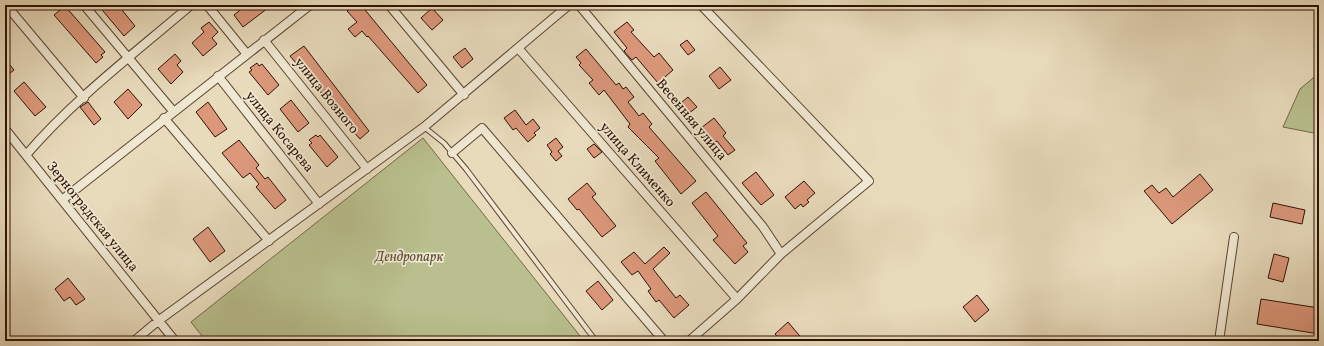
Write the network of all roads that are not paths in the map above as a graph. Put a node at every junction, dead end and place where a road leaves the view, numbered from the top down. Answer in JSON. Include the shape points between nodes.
{"nodes":[{"id":1,"x":6,"y":5,"type":"edge"},
{"id":2,"x":84,"y":5,"type":"edge"},
{"id":3,"x":191,"y":5,"type":"edge"},
{"id":4,"x":207,"y":5,"type":"edge"},
{"id":5,"x":310,"y":5,"type":"edge"},
{"id":6,"x":389,"y":5,"type":"edge"},
{"id":7,"x":569,"y":5,"type":"edge"},
{"id":8,"x":579,"y":5,"type":"edge"},
{"id":9,"x":700,"y":5,"type":"edge"},
{"id":10,"x":264,"y":40,"type":"junction"},
{"id":11,"x":518,"y":48,"type":"junction"},
{"id":12,"x":246,"y":53,"type":"junction"},
{"id":13,"x":129,"y":58,"type":"junction"},
{"id":14,"x":218,"y":76,"type":"junction"},
{"id":15,"x":464,"y":94,"type":"junction"},
{"id":16,"x":84,"y":98,"type":"junction"},
{"id":17,"x":173,"y":111,"type":"junction"},
{"id":18,"x":164,"y":118,"type":"junction"},
{"id":19,"x":424,"y":127,"type":"junction"},
{"id":20,"x":5,"y":129,"type":"edge"},
{"id":21,"x":452,"y":153,"type":"junction"},
{"id":22,"x":26,"y":154,"type":"junction"},
{"id":23,"x":367,"y":169,"type":"junction"},
{"id":24,"x":62,"y":200,"type":"junction"},
{"id":25,"x":319,"y":204,"type":"junction"},
{"id":26,"x":1234,"y":236,"type":"dead end"},
{"id":27,"x":269,"y":241,"type":"junction"},
{"id":28,"x":781,"y":254,"type":"junction"},
{"id":29,"x":737,"y":299,"type":"junction"},
{"id":30,"x":158,"y":321,"type":"junction"},
{"id":31,"x":134,"y":341,"type":"edge"},
{"id":32,"x":175,"y":341,"type":"edge"},
{"id":33,"x":596,"y":341,"type":"edge"},
{"id":34,"x":664,"y":341,"type":"edge"},
{"id":35,"x":689,"y":341,"type":"edge"},
{"id":36,"x":1219,"y":341,"type":"edge"}],
"edges":[{"from":1,"to":16,"type":"street"},
{"from":2,"to":13,"type":"street"},
{"from":3,"to":13,"type":"street"},
{"from":4,"to":12,"type":"street"},
{"from":5,"to":10,"type":"street"},
{"from":6,"to":15,"type":"street"},
{"from":7,"to":11,"type":"street"},
{"from":8,"to":28,"type":"street","name":"Весенняя улица","via":[[763,227]]},
{"from":9,"to":28,"type":"street","via":[[869,181]]},
{"from":10,"to":12,"type":"street"},
{"from":10,"to":23,"type":"street","name":"улица Возного"},
{"from":11,"to":15,"type":"street"},
{"from":11,"to":29,"type":"street","name":"улица Клименко"},
{"from":12,"to":14,"type":"street"},
{"from":13,"to":16,"type":"street"},
{"from":13,"to":17,"type":"street"},
{"from":14,"to":17,"type":"street"},
{"from":14,"to":25,"type":"street","name":"улица Косарева"},
{"from":15,"to":19,"type":"street"},
{"from":16,"to":22,"type":"street"},
{"from":17,"to":18,"type":"street"},
{"from":18,"to":24,"type":"street"},
{"from":18,"to":27,"type":"street"},
{"from":19,"to":21,"type":"lane"},
{"from":19,"to":23,"type":"street"},
{"from":20,"to":22,"type":"street","name":"Зерноградская улица"},
{"from":21,"to":33,"type":"lane"},
{"from":21,"to":34,"type":"street","via":[[482,128]]},
{"from":22,"to":24,"type":"street","name":"Зерноградская улица"},
{"from":23,"to":25,"type":"street"},
{"from":24,"to":30,"type":"street","name":"Зерноградская улица"},
{"from":25,"to":27,"type":"street"},
{"from":26,"to":36,"type":"street"},
{"from":27,"to":30,"type":"street"},
{"from":28,"to":29,"type":"street"},
{"from":29,"to":35,"type":"street"},
{"from":30,"to":31,"type":"street"},
{"from":30,"to":32,"type":"street","name":"Зерноградская улица"}]}
